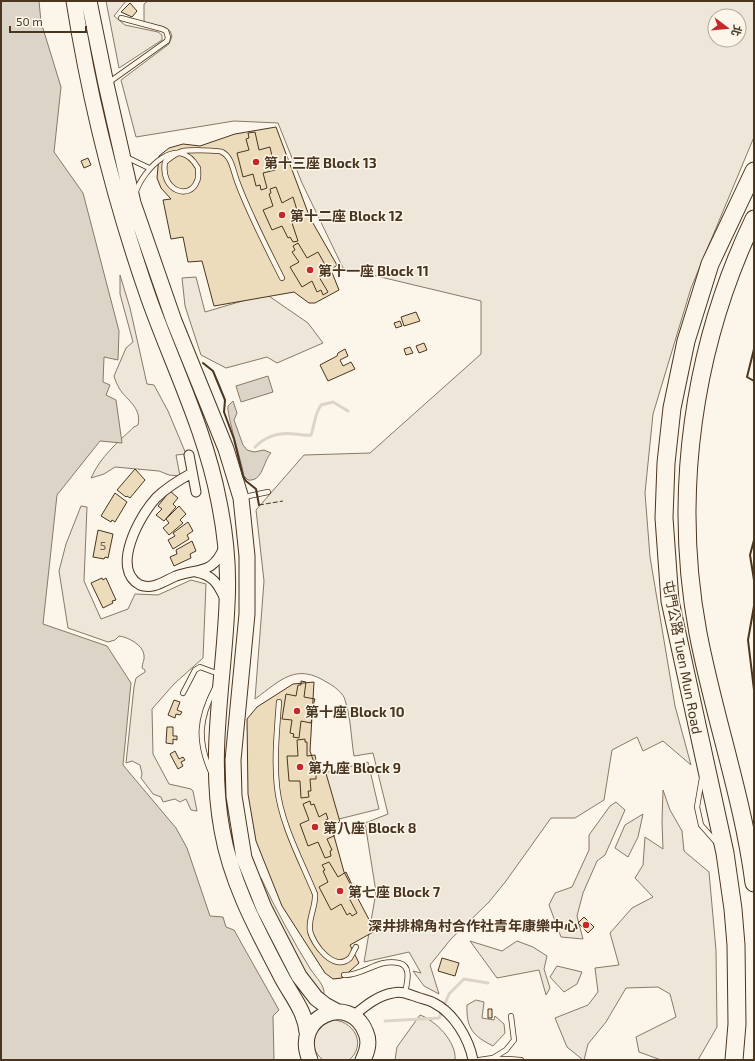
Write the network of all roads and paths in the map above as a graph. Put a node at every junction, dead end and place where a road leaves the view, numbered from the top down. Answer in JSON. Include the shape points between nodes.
{"nodes":[{"id":1,"x":74,"y":1,"type":"edge"},
{"id":2,"x":89,"y":1,"type":"edge"},
{"id":3,"x":121,"y":18,"type":"dead end"},
{"id":4,"x":106,"y":84,"type":"junction"},
{"id":5,"x":178,"y":153,"type":"junction"},
{"id":6,"x":122,"y":154,"type":"junction"},
{"id":7,"x":149,"y":168,"type":"junction"},
{"id":8,"x":754,"y":170,"type":"edge"},
{"id":9,"x":133,"y":203,"type":"junction"},
{"id":10,"x":754,"y":219,"type":"edge"},
{"id":11,"x":282,"y":278,"type":"dead end"},
{"id":12,"x":189,"y":455,"type":"dead end"},
{"id":13,"x":192,"y":473,"type":"junction"},
{"id":14,"x":196,"y":492,"type":"dead end"},
{"id":15,"x":268,"y":492,"type":"dead end"},
{"id":16,"x":241,"y":498,"type":"junction"},
{"id":17,"x":226,"y":542,"type":"junction"},
{"id":18,"x":196,"y":572,"type":"junction"},
{"id":19,"x":227,"y":603,"type":"junction"},
{"id":20,"x":222,"y":676,"type":"junction"},
{"id":21,"x":183,"y":693,"type":"dead end"},
{"id":22,"x":279,"y":702,"type":"dead end"},
{"id":23,"x":754,"y":883,"type":"edge"},
{"id":24,"x":356,"y":947,"type":"dead end"},
{"id":25,"x":344,"y":975,"type":"dead end"},
{"id":26,"x":405,"y":993,"type":"junction"},
{"id":27,"x":336,"y":1012,"type":"junction"},
{"id":28,"x":353,"y":1016,"type":"junction"},
{"id":29,"x":511,"y":1016,"type":"dead end"},
{"id":30,"x":307,"y":1032,"type":"junction"},
{"id":31,"x":366,"y":1058,"type":"edge"},
{"id":32,"x":492,"y":1058,"type":"junction"},
{"id":33,"x":310,"y":1060,"type":"edge"},
{"id":34,"x":473,"y":1060,"type":"edge"},
{"id":35,"x":479,"y":1060,"type":"edge"},
{"id":36,"x":521,"y":1060,"type":"edge"},
{"id":37,"x":734,"y":1060,"type":"edge"}],
"edges":[{"from":1,"to":17,"type":"main road","via":[[95,112],[120,209],[154,313],[208,456]]},
{"from":2,"to":4,"type":"main road"},
{"from":3,"to":4,"type":"lane","via":[[162,29],[168,37],[167,41]]},
{"from":4,"to":6,"type":"main road"},
{"from":5,"to":5,"type":"lane","via":[[165,162],[165,179],[175,190],[185,191],[197,181],[198,168],[188,156]]},
{"from":5,"to":7,"type":"lane","via":[[165,156]]},
{"from":5,"to":11,"type":"lane","via":[[215,149],[230,159],[258,230]]},
{"from":6,"to":7,"type":"lane"},
{"from":6,"to":9,"type":"main road"},
{"from":7,"to":9,"type":"lane","via":[[139,183]]},
{"from":8,"to":37,"type":"highway","name":"屯門公路 Tuen Mun Road","via":[[713,257],[693,315],[673,402],[666,463],[664,518],[670,601],[725,852],[736,945],[737,1024]]},
{"from":9,"to":16,"type":"main road","via":[[174,321],[226,448]]},
{"from":10,"to":23,"type":"highway","name":"屯門公路 Tuen Mun Road","via":[[725,288],[704,361],[691,442],[688,511],[690,578],[698,632],[737,792]]},
{"from":12,"to":13,"type":"street"},
{"from":13,"to":14,"type":"street"},
{"from":13,"to":18,"type":"street","via":[[163,492],[146,510],[133,536],[127,568],[134,581],[147,587],[178,575]]},
{"from":15,"to":16,"type":"lane"},
{"from":16,"to":27,"type":"main road","via":[[247,564],[247,614],[233,760],[237,827],[244,858],[264,908],[299,976],[316,998]]},
{"from":17,"to":18,"type":"street","via":[[216,561]]},
{"from":17,"to":19,"type":"main road"},
{"from":18,"to":19,"type":"street","via":[[213,578],[219,584]]},
{"from":19,"to":20,"type":"main road"},
{"from":20,"to":21,"type":"lane","via":[[200,667],[192,674]]},
{"from":20,"to":30,"type":"main road","via":[[217,714],[216,783],[222,830],[233,873],[244,901],[264,943],[303,1012]]},
{"from":22,"to":24,"type":"lane","via":[[276,744],[277,788],[287,826],[315,894],[311,933],[322,952],[332,960],[340,962],[350,958]]},
{"from":25,"to":26,"type":"lane","via":[[382,963],[401,963],[406,966],[408,972]]},
{"from":26,"to":28,"type":"street","via":[[382,996]]},
{"from":26,"to":34,"type":"street","via":[[434,1003],[450,1016],[470,1046]]},
{"from":27,"to":28,"type":"main road"},
{"from":27,"to":30,"type":"main road","via":[[319,1017]]},
{"from":28,"to":31,"type":"main road","via":[[360,1022],[367,1036]]},
{"from":29,"to":32,"type":"lane","via":[[514,1040],[506,1050]]},
{"from":30,"to":33,"type":"main road","via":[[305,1042]]},
{"from":32,"to":35,"type":"lane"},
{"from":32,"to":36,"type":"lane"}]}
